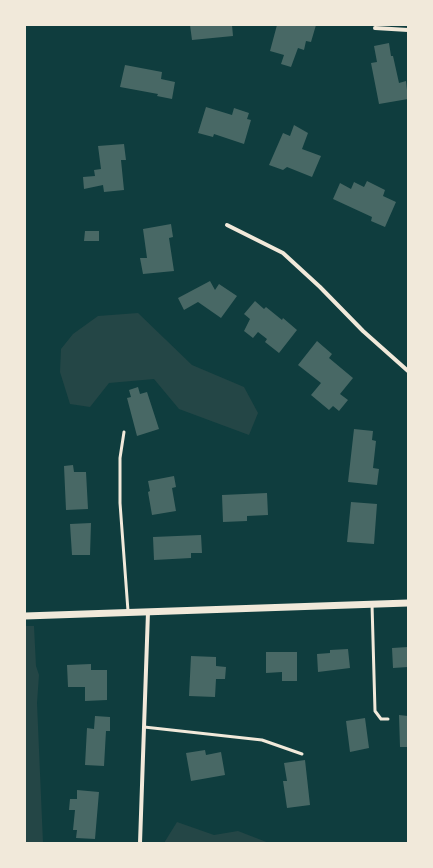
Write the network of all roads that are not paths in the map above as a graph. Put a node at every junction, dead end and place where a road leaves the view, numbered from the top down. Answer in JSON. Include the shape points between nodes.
{"nodes":[{"id":1,"x":375,"y":28,"type":"dead end"},
{"id":2,"x":408,"y":30,"type":"edge"},
{"id":3,"x":227,"y":225,"type":"dead end"},
{"id":4,"x":408,"y":371,"type":"edge"},
{"id":5,"x":124,"y":432,"type":"dead end"},
{"id":6,"x":408,"y":603,"type":"edge"},
{"id":7,"x":372,"y":604,"type":"junction"},
{"id":8,"x":148,"y":612,"type":"junction"},
{"id":9,"x":128,"y":613,"type":"junction"},
{"id":10,"x":25,"y":616,"type":"edge"},
{"id":11,"x":388,"y":720,"type":"dead end"},
{"id":12,"x":144,"y":727,"type":"junction"},
{"id":13,"x":302,"y":754,"type":"dead end"},
{"id":14,"x":140,"y":843,"type":"edge"}],
"edges":[{"from":1,"to":2,"type":"street"},
{"from":3,"to":4,"type":"street","via":[[283,253]]},
{"from":5,"to":9,"type":"lane","via":[[120,458],[120,503]]},
{"from":6,"to":7,"type":"street"},
{"from":7,"to":8,"type":"street"},
{"from":7,"to":11,"type":"lane","via":[[375,711],[380,719]]},
{"from":8,"to":9,"type":"street"},
{"from":8,"to":12,"type":"street"},
{"from":9,"to":10,"type":"street"},
{"from":12,"to":13,"type":"lane","via":[[262,740]]},
{"from":12,"to":14,"type":"street"}]}
